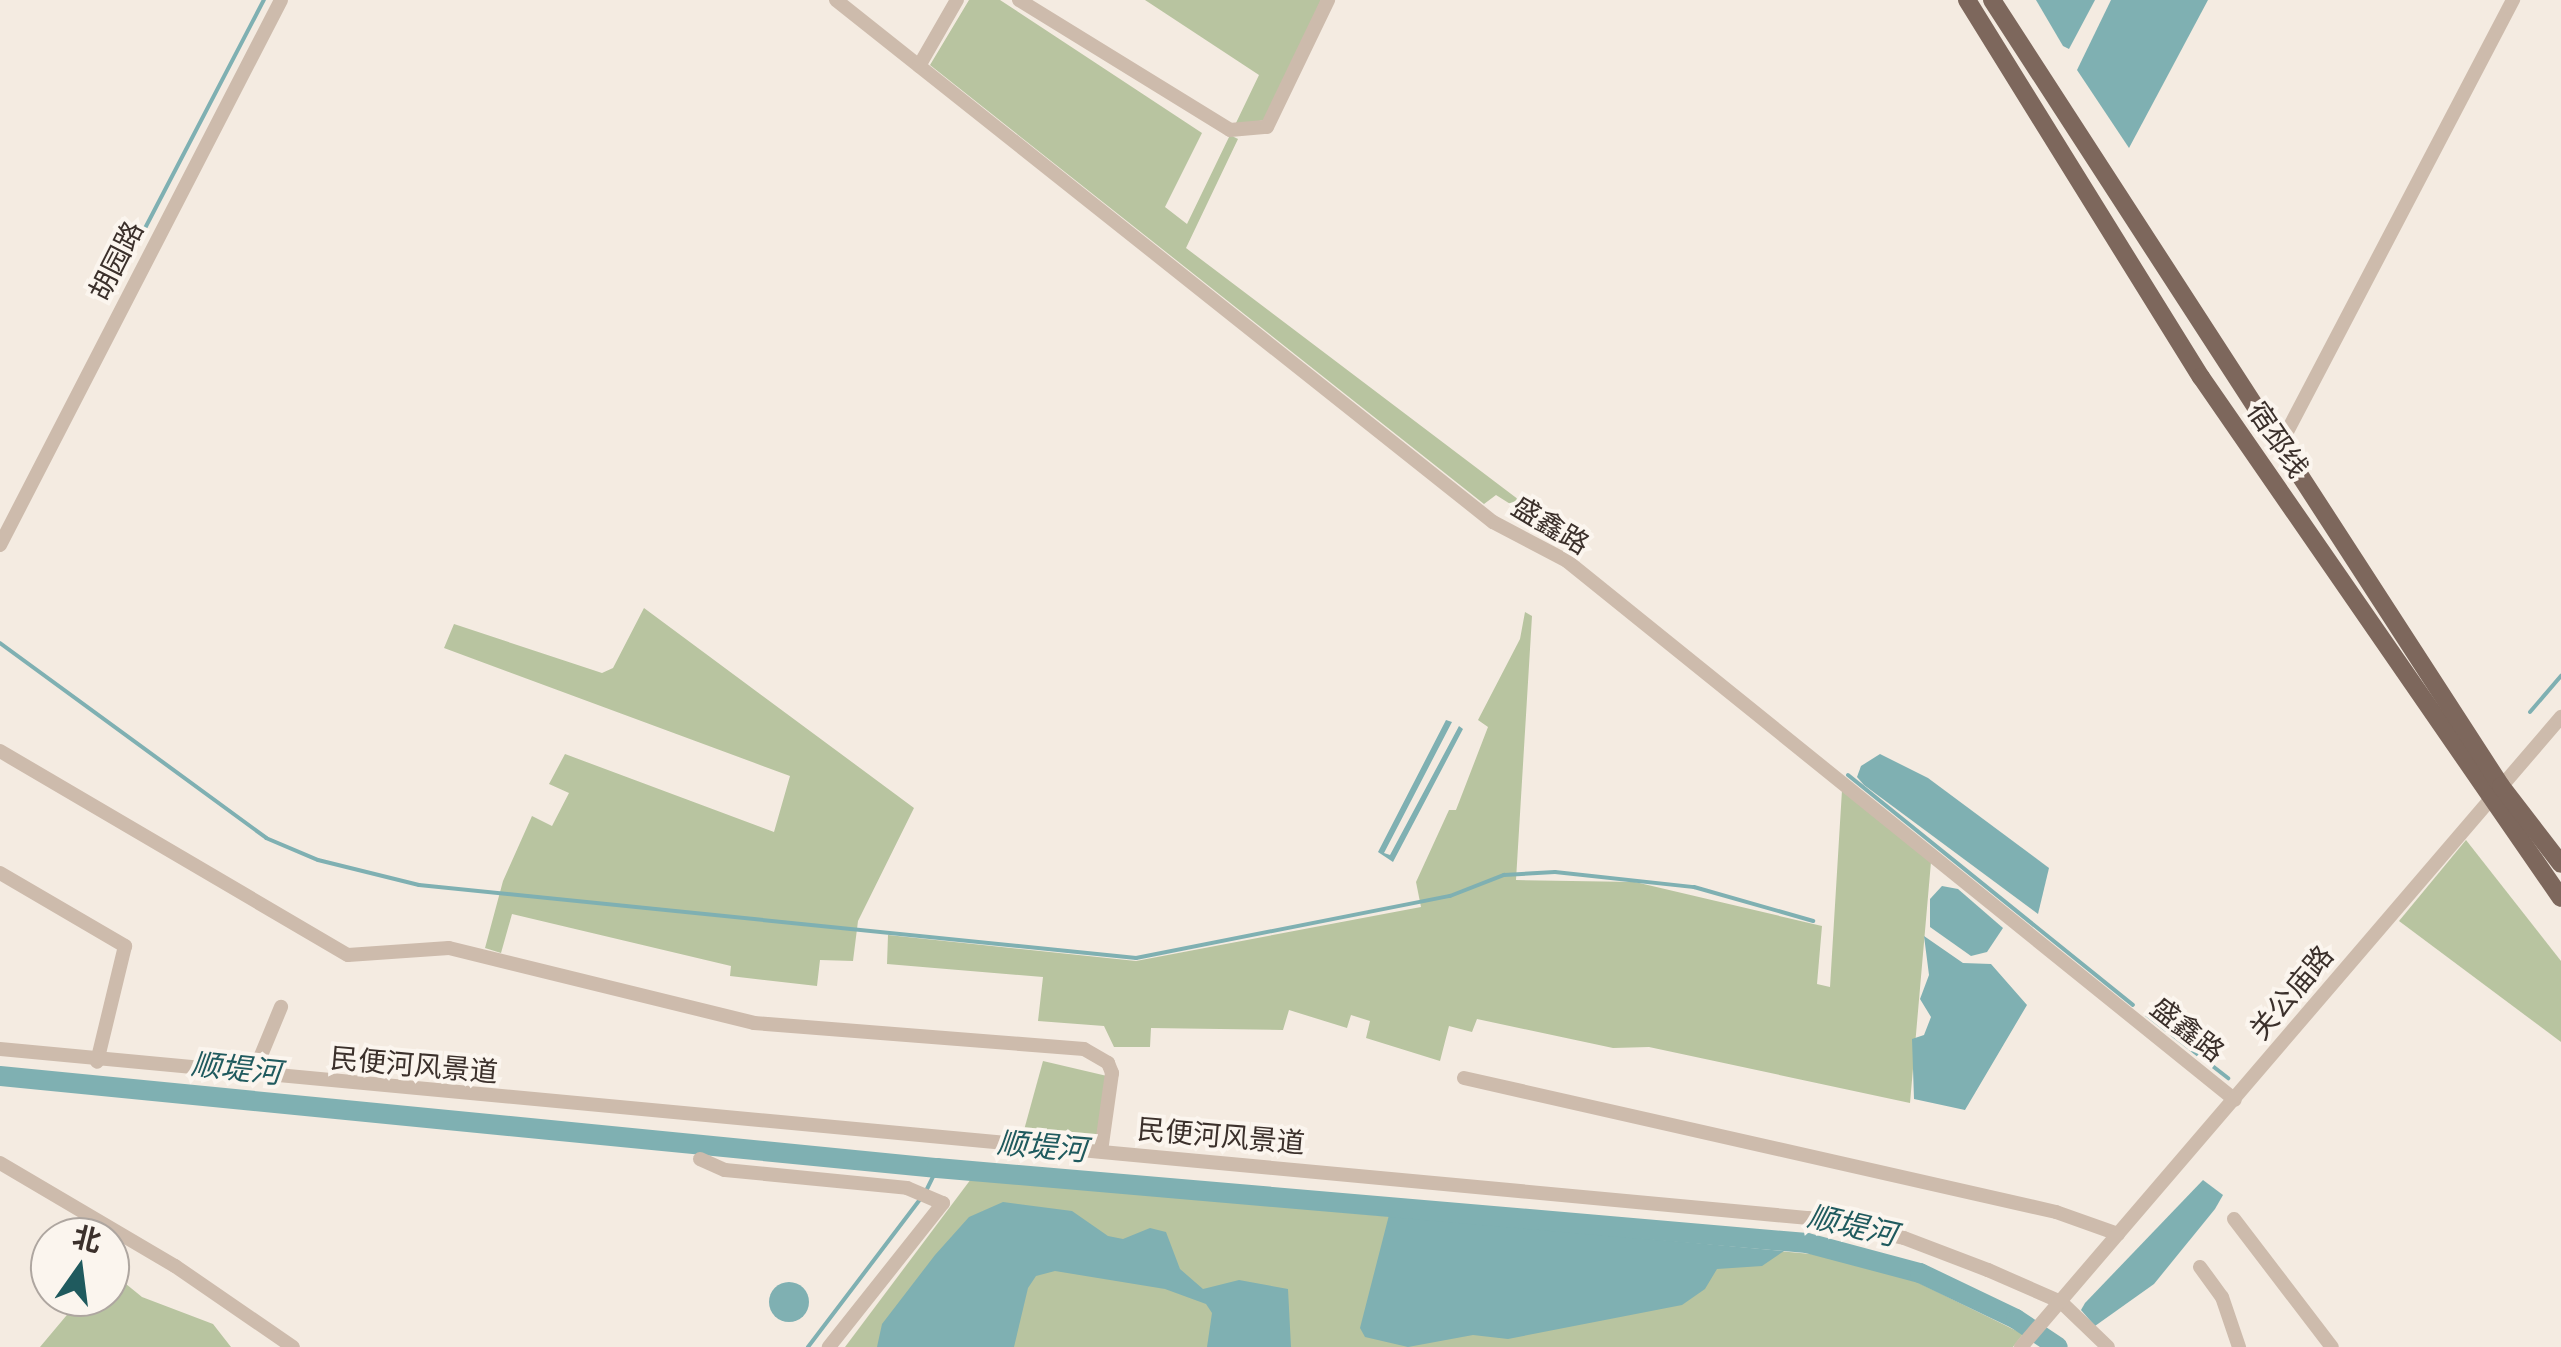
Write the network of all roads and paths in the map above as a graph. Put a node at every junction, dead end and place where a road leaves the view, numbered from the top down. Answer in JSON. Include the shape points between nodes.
{"nodes":[{"id":1,"x":280,"y":0,"type":"edge"},
{"id":2,"x":836,"y":0,"type":"edge"},
{"id":3,"x":957,"y":0,"type":"edge"},
{"id":4,"x":1019,"y":0,"type":"edge"},
{"id":5,"x":1328,"y":0,"type":"edge"},
{"id":6,"x":1967,"y":0,"type":"edge"},
{"id":7,"x":1992,"y":0,"type":"edge"},
{"id":8,"x":2512,"y":0,"type":"edge"},
{"id":9,"x":919,"y":66,"type":"junction"},
{"id":10,"x":2279,"y":447,"type":"junction"},
{"id":11,"x":0,"y":545,"type":"edge"},
{"id":12,"x":2561,"y":717,"type":"edge"},
{"id":13,"x":0,"y":751,"type":"edge"},
{"id":14,"x":2494,"y":793,"type":"junction"},
{"id":15,"x":2561,"y":864,"type":"edge"},
{"id":16,"x":0,"y":873,"type":"edge"},
{"id":17,"x":2561,"y":898,"type":"edge"},
{"id":18,"x":282,"y":1007,"type":"dead end"},
{"id":19,"x":0,"y":1048,"type":"edge"},
{"id":20,"x":97,"y":1062,"type":"junction"},
{"id":21,"x":252,"y":1076,"type":"junction"},
{"id":22,"x":1464,"y":1078,"type":"dead end"},
{"id":23,"x":2235,"y":1100,"type":"junction"},
{"id":24,"x":1101,"y":1151,"type":"junction"},
{"id":25,"x":700,"y":1158,"type":"dead end"},
{"id":26,"x":0,"y":1163,"type":"edge"},
{"id":27,"x":2234,"y":1219,"type":"dead end"},
{"id":28,"x":2118,"y":1234,"type":"junction"},
{"id":29,"x":2200,"y":1268,"type":"dead end"},
{"id":30,"x":2057,"y":1306,"type":"junction"},
{"id":31,"x":2022,"y":1346,"type":"edge"},
{"id":32,"x":293,"y":1347,"type":"edge"},
{"id":33,"x":830,"y":1347,"type":"edge"},
{"id":34,"x":2108,"y":1347,"type":"edge"},
{"id":35,"x":2239,"y":1347,"type":"edge"},
{"id":36,"x":2332,"y":1347,"type":"edge"}],
"edges":[{"from":1,"to":11,"type":"street","name":"胡园路"},
{"from":2,"to":9,"type":"street","name":"盛鑫路"},
{"from":3,"to":9,"type":"street"},
{"from":4,"to":5,"type":"street","via":[[1230,130],[1268,127]]},
{"from":6,"to":14,"type":"main road","name":"宿邳线","via":[[2201,377]]},
{"from":7,"to":10,"type":"main road","name":"宿邳线"},
{"from":8,"to":10,"type":"street"},
{"from":9,"to":23,"type":"street","name":"盛鑫路","via":[[1494,522],[1567,561]]},
{"from":10,"to":14,"type":"main road","name":"宿邳线"},
{"from":12,"to":14,"type":"street","name":"关公庙路"},
{"from":13,"to":24,"type":"street","via":[[348,955],[450,948],[754,1024],[1084,1049],[1112,1073]]},
{"from":14,"to":15,"type":"main road","name":"宿邳线"},
{"from":14,"to":17,"type":"main road","name":"宿邳线"},
{"from":14,"to":23,"type":"street","name":"关公庙路"},
{"from":16,"to":20,"type":"street","via":[[126,946]]},
{"from":18,"to":21,"type":"street"},
{"from":19,"to":20,"type":"street","name":"民便河风景道"},
{"from":20,"to":21,"type":"street","name":"民便河风景道"},
{"from":21,"to":24,"type":"street","name":"民便河风景道"},
{"from":22,"to":28,"type":"street","via":[[2056,1212]]},
{"from":23,"to":28,"type":"street","name":"关公庙路"},
{"from":24,"to":30,"type":"street","name":"民便河风景道","via":[[1855,1225],[1944,1252]]},
{"from":25,"to":33,"type":"street","via":[[724,1170],[924,1194],[943,1203]]},
{"from":26,"to":32,"type":"street","via":[[175,1266]]},
{"from":27,"to":36,"type":"street"},
{"from":28,"to":30,"type":"street","name":"关公庙路"},
{"from":29,"to":35,"type":"street","via":[[2222,1298]]},
{"from":30,"to":31,"type":"street","name":"关公庙路"},
{"from":30,"to":34,"type":"street","name":"民便河风景道"}]}
